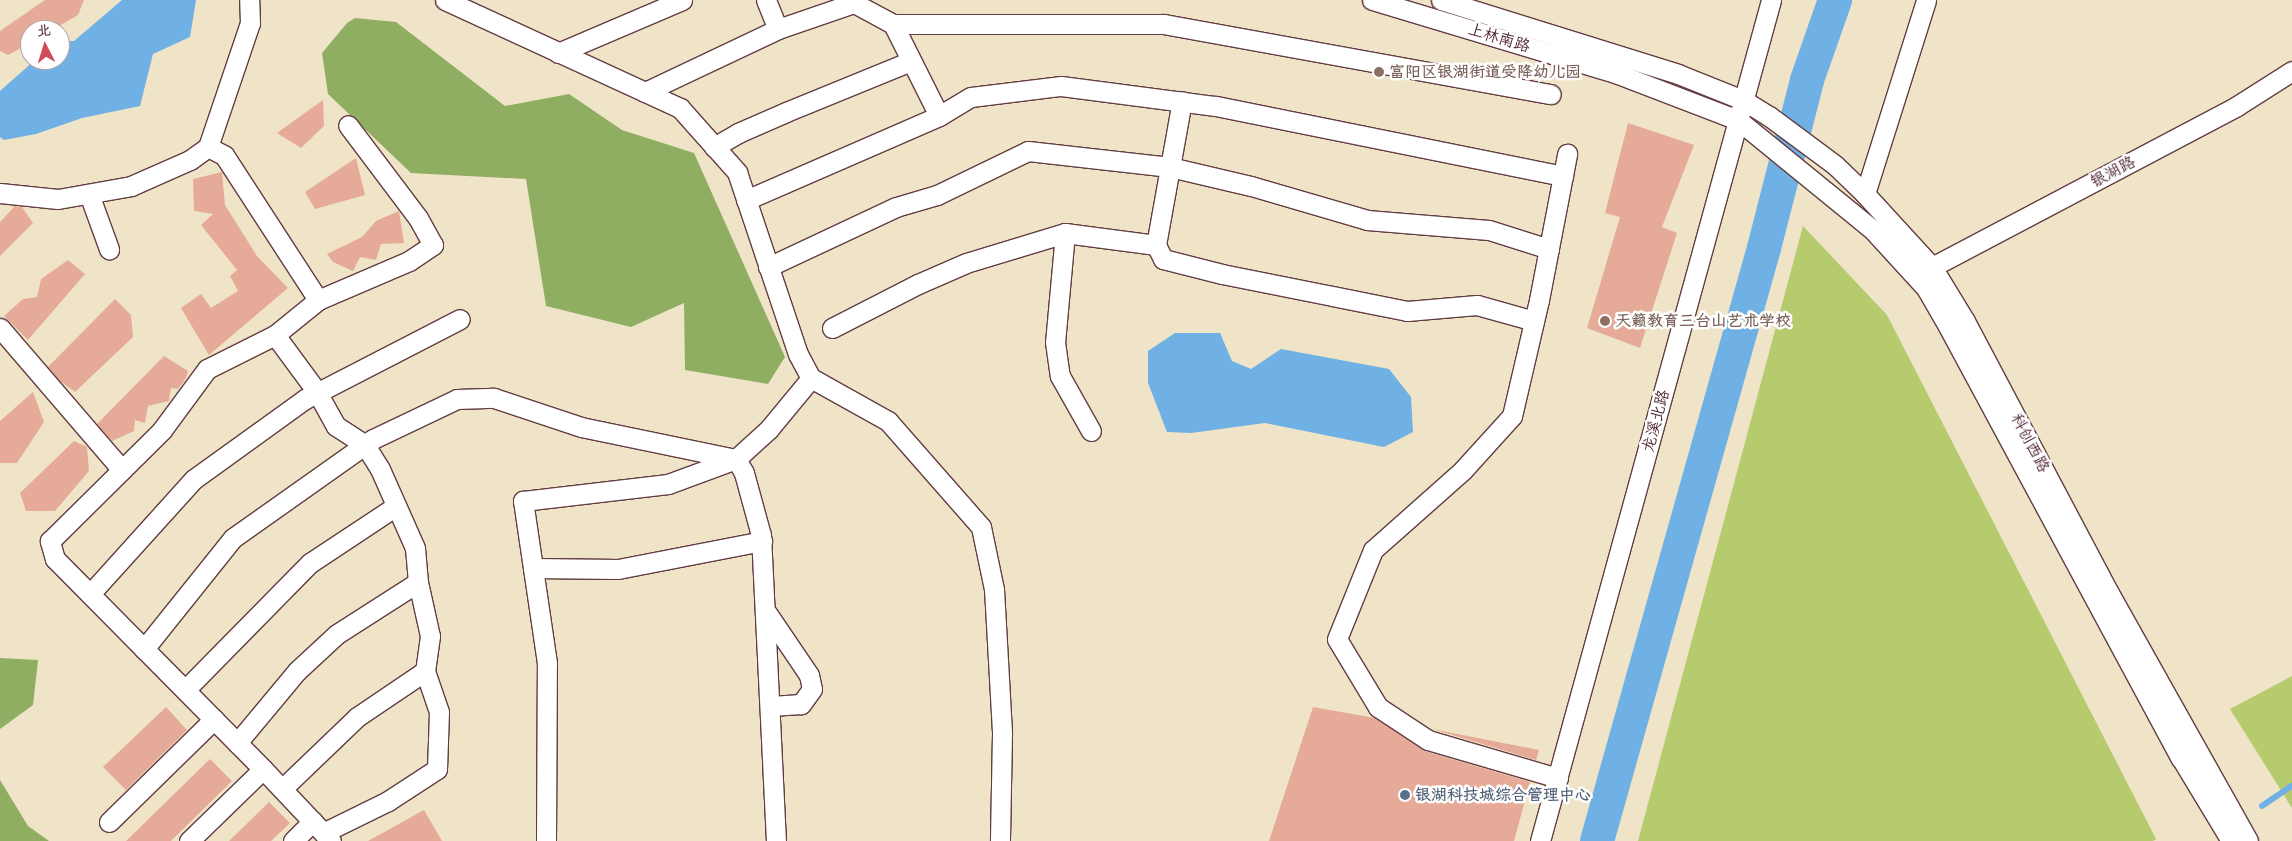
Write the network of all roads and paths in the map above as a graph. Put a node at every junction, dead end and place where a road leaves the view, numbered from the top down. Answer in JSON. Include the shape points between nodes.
{"nodes":[{"id":1,"x":249,"y":0,"type":"edge"},
{"id":2,"x":445,"y":0,"type":"edge"},
{"id":3,"x":682,"y":0,"type":"edge"},
{"id":4,"x":766,"y":0,"type":"edge"},
{"id":5,"x":1372,"y":0,"type":"edge"},
{"id":6,"x":1441,"y":0,"type":"edge"},
{"id":7,"x":1771,"y":0,"type":"edge"},
{"id":8,"x":1926,"y":0,"type":"edge"},
{"id":9,"x":893,"y":24,"type":"junction"},
{"id":10,"x":778,"y":29,"type":"junction"},
{"id":11,"x":558,"y":53,"type":"junction"},
{"id":12,"x":911,"y":60,"type":"junction"},
{"id":13,"x":2292,"y":71,"type":"edge"},
{"id":14,"x":645,"y":92,"type":"junction"},
{"id":15,"x":1552,"y":94,"type":"dead end"},
{"id":16,"x":1743,"y":100,"type":"junction"},
{"id":17,"x":1182,"y":102,"type":"junction"},
{"id":18,"x":939,"y":116,"type":"junction"},
{"id":19,"x":1738,"y":120,"type":"junction"},
{"id":20,"x":348,"y":125,"type":"dead end"},
{"id":21,"x":208,"y":147,"type":"junction"},
{"id":22,"x":714,"y":147,"type":"junction"},
{"id":23,"x":1567,"y":154,"type":"dead end"},
{"id":24,"x":1170,"y":168,"type":"junction"},
{"id":25,"x":1563,"y":176,"type":"junction"},
{"id":26,"x":0,"y":193,"type":"edge"},
{"id":27,"x":89,"y":194,"type":"junction"},
{"id":28,"x":1866,"y":194,"type":"junction"},
{"id":29,"x":746,"y":200,"type":"junction"},
{"id":30,"x":1065,"y":233,"type":"junction"},
{"id":31,"x":1156,"y":245,"type":"junction"},
{"id":32,"x":109,"y":249,"type":"dead end"},
{"id":33,"x":1549,"y":249,"type":"junction"},
{"id":34,"x":768,"y":267,"type":"junction"},
{"id":35,"x":1932,"y":267,"type":"junction"},
{"id":36,"x":318,"y":300,"type":"junction"},
{"id":37,"x":460,"y":319,"type":"dead end"},
{"id":38,"x":1534,"y":321,"type":"junction"},
{"id":39,"x":0,"y":328,"type":"edge"},
{"id":40,"x":832,"y":328,"type":"dead end"},
{"id":41,"x":275,"y":335,"type":"junction"},
{"id":42,"x":811,"y":378,"type":"junction"},
{"id":43,"x":317,"y":392,"type":"junction"},
{"id":44,"x":1091,"y":431,"type":"dead end"},
{"id":45,"x":365,"y":445,"type":"junction"},
{"id":46,"x":736,"y":459,"type":"junction"},
{"id":47,"x":122,"y":470,"type":"junction"},
{"id":48,"x":396,"y":506,"type":"junction"},
{"id":49,"x":762,"y":541,"type":"junction"},
{"id":50,"x":533,"y":568,"type":"junction"},
{"id":51,"x":418,"y":582,"type":"junction"},
{"id":52,"x":90,"y":594,"type":"junction"},
{"id":53,"x":766,"y":611,"type":"junction"},
{"id":54,"x":144,"y":648,"type":"junction"},
{"id":55,"x":425,"y":671,"type":"junction"},
{"id":56,"x":184,"y":690,"type":"junction"},
{"id":57,"x":771,"y":706,"type":"junction"},
{"id":58,"x":214,"y":719,"type":"junction"},
{"id":59,"x":237,"y":743,"type":"junction"},
{"id":60,"x":263,"y":769,"type":"junction"},
{"id":61,"x":1558,"y":778,"type":"junction"},
{"id":62,"x":282,"y":789,"type":"junction"},
{"id":63,"x":109,"y":822,"type":"dead end"},
{"id":64,"x":322,"y":832,"type":"edge"},
{"id":65,"x":189,"y":841,"type":"edge"},
{"id":66,"x":293,"y":841,"type":"edge"},
{"id":67,"x":546,"y":841,"type":"edge"},
{"id":68,"x":776,"y":841,"type":"edge"},
{"id":69,"x":1000,"y":841,"type":"edge"},
{"id":70,"x":1540,"y":841,"type":"edge"},
{"id":71,"x":2231,"y":841,"type":"edge"},
{"id":72,"x":2248,"y":841,"type":"edge"}],
"edges":[{"from":1,"to":21,"type":"street","via":[[250,23]]},
{"from":2,"to":11,"type":"street"},
{"from":3,"to":11,"type":"street"},
{"from":4,"to":10,"type":"street"},
{"from":5,"to":19,"type":"street","name":"上林南路","via":[[1618,74]]},
{"from":6,"to":16,"type":"street","name":"上林南路","via":[[1678,74]]},
{"from":7,"to":16,"type":"street","name":"龙溪北路"},
{"from":8,"to":28,"type":"street"},
{"from":9,"to":10,"type":"street","via":[[854,3]]},
{"from":9,"to":12,"type":"street"},
{"from":9,"to":15,"type":"street","via":[[1164,24]]},
{"from":10,"to":14,"type":"street"},
{"from":11,"to":14,"type":"street"},
{"from":12,"to":18,"type":"street"},
{"from":12,"to":22,"type":"street","via":[[738,133]]},
{"from":13,"to":35,"type":"street","name":"银湖路","via":[[2237,106]]},
{"from":14,"to":22,"type":"street","via":[[680,108]]},
{"from":16,"to":19,"type":"street","name":"龙溪北路"},
{"from":16,"to":28,"type":"street","name":"科创西路","via":[[1835,165]]},
{"from":17,"to":18,"type":"street","via":[[1061,86],[971,97]]},
{"from":17,"to":24,"type":"street"},
{"from":17,"to":25,"type":"street","via":[[1216,106]]},
{"from":18,"to":29,"type":"street"},
{"from":19,"to":61,"type":"street","name":"龙溪北路"},
{"from":19,"to":71,"type":"street","name":"科创西路","via":[[1874,230],[1926,288],[2181,758]]},
{"from":20,"to":36,"type":"street","via":[[418,218],[433,245],[408,262]]},
{"from":21,"to":27,"type":"street","via":[[190,160],[131,186]]},
{"from":21,"to":36,"type":"street","via":[[224,155]]},
{"from":22,"to":29,"type":"street","via":[[737,172]]},
{"from":23,"to":25,"type":"street"},
{"from":24,"to":31,"type":"street"},
{"from":24,"to":33,"type":"street","via":[[1251,186],[1367,220],[1489,230]]},
{"from":24,"to":34,"type":"street","via":[[1028,151],[937,195],[896,207]]},
{"from":25,"to":33,"type":"street"},
{"from":26,"to":27,"type":"street","via":[[58,199]]},
{"from":27,"to":32,"type":"street"},
{"from":28,"to":35,"type":"street","name":"科创西路"},
{"from":29,"to":34,"type":"street"},
{"from":30,"to":31,"type":"street"},
{"from":30,"to":40,"type":"street","via":[[966,263]]},
{"from":30,"to":44,"type":"street","via":[[1055,342],[1060,376]]},
{"from":31,"to":38,"type":"street","via":[[1163,259],[1222,274],[1407,311],[1477,305]]},
{"from":33,"to":38,"type":"street"},
{"from":34,"to":42,"type":"street","via":[[798,354]]},
{"from":35,"to":72,"type":"street","name":"科创西路","via":[[1965,321],[2110,593]]},
{"from":36,"to":41,"type":"street"},
{"from":37,"to":43,"type":"street"},
{"from":38,"to":61,"type":"street","via":[[1512,416],[1463,470],[1373,550],[1337,639],[1378,707],[1428,740]]},
{"from":39,"to":47,"type":"street"},
{"from":41,"to":43,"type":"street"},
{"from":41,"to":47,"type":"street","via":[[207,369],[162,430]]},
{"from":42,"to":46,"type":"street","via":[[769,429]]},
{"from":42,"to":69,"type":"street","via":[[888,421],[981,527],[994,589],[1002,734]]},
{"from":43,"to":45,"type":"street","via":[[336,426]]},
{"from":43,"to":52,"type":"street","via":[[194,479]]},
{"from":45,"to":46,"type":"street","via":[[457,399],[494,398],[581,427]]},
{"from":45,"to":48,"type":"street"},
{"from":45,"to":54,"type":"street","via":[[233,538]]},
{"from":46,"to":49,"type":"street","via":[[744,473]]},
{"from":46,"to":50,"type":"street","via":[[668,484],[524,501]]},
{"from":47,"to":52,"type":"street","via":[[50,541],[55,559]]},
{"from":48,"to":51,"type":"street","via":[[415,548]]},
{"from":48,"to":56,"type":"street","via":[[310,563]]},
{"from":49,"to":50,"type":"street","via":[[618,569]]},
{"from":49,"to":53,"type":"street"},
{"from":50,"to":67,"type":"street","via":[[546,663]]},
{"from":51,"to":55,"type":"street","via":[[430,636]]},
{"from":51,"to":59,"type":"street","via":[[337,634],[296,671]]},
{"from":52,"to":54,"type":"street"},
{"from":53,"to":57,"type":"street"},
{"from":53,"to":57,"type":"street","via":[[809,676],[812,689],[801,704]]},
{"from":54,"to":56,"type":"street"},
{"from":55,"to":62,"type":"street","via":[[357,717]]},
{"from":55,"to":64,"type":"street","via":[[439,712],[437,769],[388,801]]},
{"from":56,"to":58,"type":"street"},
{"from":57,"to":68,"type":"street"},
{"from":58,"to":59,"type":"street"},
{"from":58,"to":63,"type":"street"},
{"from":59,"to":60,"type":"street"},
{"from":60,"to":62,"type":"street"},
{"from":60,"to":65,"type":"street"},
{"from":61,"to":70,"type":"street","name":"龙溪北路"},
{"from":62,"to":64,"type":"street"},
{"from":64,"to":66,"type":"street"}]}
